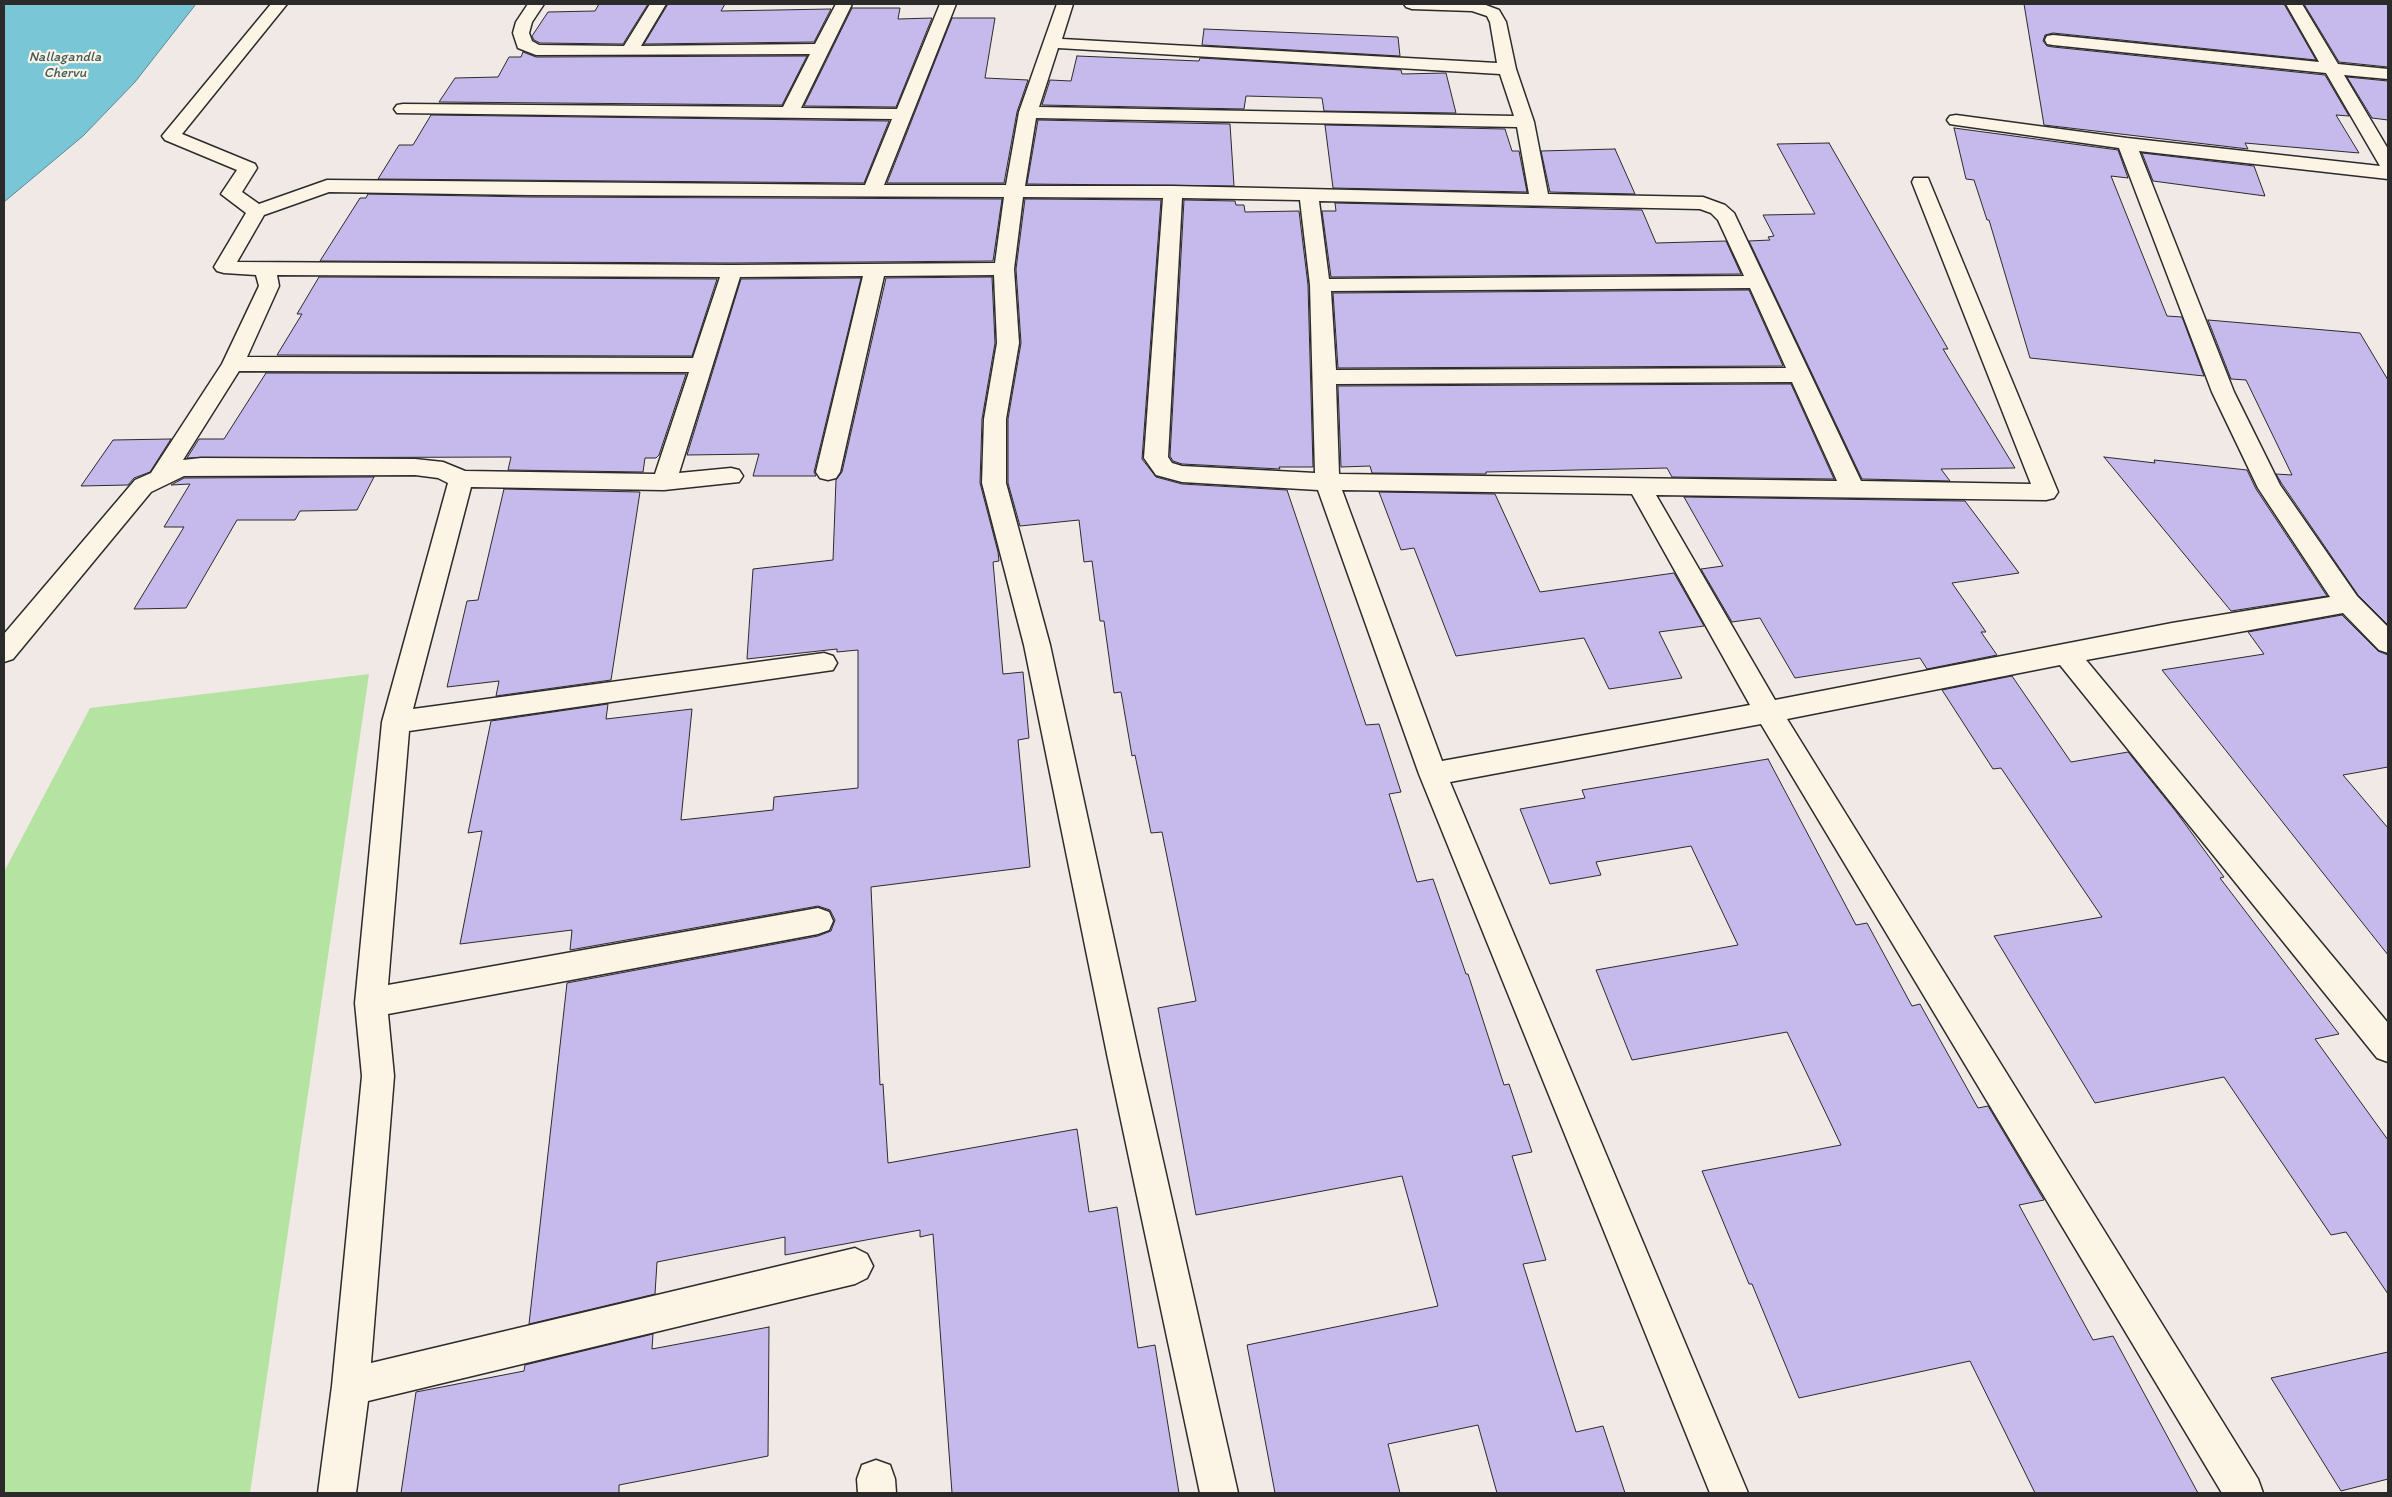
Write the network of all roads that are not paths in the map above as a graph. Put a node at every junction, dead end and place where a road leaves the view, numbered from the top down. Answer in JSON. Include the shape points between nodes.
{"nodes":[{"id":1,"x":279,"y":4,"type":"edge"},
{"id":2,"x":536,"y":4,"type":"edge"},
{"id":3,"x":658,"y":4,"type":"edge"},
{"id":4,"x":844,"y":4,"type":"edge"},
{"id":5,"x":948,"y":4,"type":"edge"},
{"id":6,"x":1065,"y":4,"type":"edge"},
{"id":7,"x":1412,"y":4,"type":"edge"},
{"id":8,"x":2294,"y":4,"type":"edge"},
{"id":9,"x":2053,"y":40,"type":"dead end"},
{"id":10,"x":1051,"y":43,"type":"junction"},
{"id":11,"x":822,"y":49,"type":"junction"},
{"id":12,"x":630,"y":51,"type":"junction"},
{"id":13,"x":2333,"y":68,"type":"junction"},
{"id":14,"x":1507,"y":69,"type":"junction"},
{"id":15,"x":2388,"y":74,"type":"edge"},
{"id":16,"x":403,"y":109,"type":"dead end"},
{"id":17,"x":1028,"y":112,"type":"junction"},
{"id":18,"x":789,"y":113,"type":"junction"},
{"id":19,"x":902,"y":114,"type":"junction"},
{"id":20,"x":1956,"y":120,"type":"dead end"},
{"id":21,"x":1525,"y":122,"type":"junction"},
{"id":22,"x":2127,"y":144,"type":"junction"},
{"id":23,"x":2388,"y":164,"type":"edge"},
{"id":24,"x":2388,"y":173,"type":"edge"},
{"id":25,"x":1921,"y":182,"type":"dead end"},
{"id":26,"x":872,"y":191,"type":"junction"},
{"id":27,"x":1014,"y":192,"type":"junction"},
{"id":28,"x":1172,"y":192,"type":"junction"},
{"id":29,"x":1309,"y":196,"type":"junction"},
{"id":30,"x":1540,"y":200,"type":"junction"},
{"id":31,"x":257,"y":211,"type":"junction"},
{"id":32,"x":265,"y":269,"type":"junction"},
{"id":33,"x":1004,"y":269,"type":"junction"},
{"id":34,"x":875,"y":270,"type":"junction"},
{"id":35,"x":732,"y":271,"type":"junction"},
{"id":36,"x":1758,"y":282,"type":"junction"},
{"id":37,"x":1320,"y":285,"type":"junction"},
{"id":38,"x":233,"y":364,"type":"junction"},
{"id":39,"x":702,"y":365,"type":"junction"},
{"id":40,"x":1800,"y":375,"type":"junction"},
{"id":41,"x":1325,"y":377,"type":"junction"},
{"id":42,"x":828,"y":472,"type":"dead end"},
{"id":43,"x":731,"y":476,"type":"dead end"},
{"id":44,"x":159,"y":478,"type":"junction"},
{"id":45,"x":461,"y":480,"type":"junction"},
{"id":46,"x":664,"y":482,"type":"junction"},
{"id":47,"x":1327,"y":482,"type":"junction"},
{"id":48,"x":1639,"y":485,"type":"junction"},
{"id":49,"x":1853,"y":490,"type":"junction"},
{"id":50,"x":2348,"y":603,"type":"junction"},
{"id":51,"x":2388,"y":643,"type":"edge"},
{"id":52,"x":4,"y":652,"type":"edge"},
{"id":53,"x":2067,"y":655,"type":"junction"},
{"id":54,"x":824,"y":663,"type":"dead end"},
{"id":55,"x":1768,"y":712,"type":"junction"},
{"id":56,"x":396,"y":722,"type":"junction"},
{"id":57,"x":1433,"y":774,"type":"junction"},
{"id":58,"x":818,"y":921,"type":"dead end"},
{"id":59,"x":371,"y":1003,"type":"junction"},
{"id":60,"x":2388,"y":1047,"type":"edge"},
{"id":61,"x":855,"y":1266,"type":"dead end"},
{"id":62,"x":351,"y":1386,"type":"junction"},
{"id":63,"x":337,"y":1493,"type":"edge"},
{"id":64,"x":1219,"y":1493,"type":"edge"},
{"id":65,"x":1729,"y":1493,"type":"edge"},
{"id":66,"x":2244,"y":1493,"type":"edge"}],
"edges":[{"from":1,"to":31,"type":"street","via":[[171,136],[248,168],[231,194]]},
{"from":2,"to":12,"type":"street","via":[[521,33],[524,44],[536,50]]},
{"from":3,"to":12,"type":"street"},
{"from":4,"to":11,"type":"street"},
{"from":5,"to":19,"type":"street"},
{"from":6,"to":10,"type":"street"},
{"from":7,"to":14,"type":"street","via":[[1474,6],[1493,13],[1498,22]]},
{"from":8,"to":13,"type":"street"},
{"from":9,"to":13,"type":"street"},
{"from":10,"to":14,"type":"street"},
{"from":10,"to":17,"type":"street"},
{"from":11,"to":12,"type":"street"},
{"from":11,"to":18,"type":"street"},
{"from":13,"to":15,"type":"street"},
{"from":13,"to":23,"type":"street"},
{"from":14,"to":21,"type":"street"},
{"from":16,"to":18,"type":"street"},
{"from":17,"to":21,"type":"street"},
{"from":17,"to":27,"type":"street"},
{"from":18,"to":19,"type":"street"},
{"from":19,"to":26,"type":"street"},
{"from":20,"to":22,"type":"street"},
{"from":21,"to":30,"type":"street"},
{"from":22,"to":24,"type":"street"},
{"from":22,"to":50,"type":"street","via":[[2223,392],[2270,488]]},
{"from":25,"to":49,"type":"street","via":[[2046,492]]},
{"from":26,"to":27,"type":"street"},
{"from":26,"to":31,"type":"street","via":[[327,186]]},
{"from":27,"to":28,"type":"street"},
{"from":27,"to":33,"type":"street"},
{"from":28,"to":29,"type":"street"},
{"from":28,"to":47,"type":"street","via":[[1156,458],[1164,469],[1182,474]]},
{"from":29,"to":30,"type":"street"},
{"from":29,"to":37,"type":"street"},
{"from":30,"to":36,"type":"street","via":[[1703,203],[1727,217]]},
{"from":31,"to":32,"type":"street","via":[[224,268]]},
{"from":32,"to":35,"type":"street"},
{"from":32,"to":38,"type":"street","via":[[269,286]]},
{"from":33,"to":34,"type":"street"},
{"from":33,"to":64,"type":"street","via":[[1008,343],[995,419],[994,483],[1037,645]]},
{"from":34,"to":35,"type":"street"},
{"from":34,"to":42,"type":"street"},
{"from":35,"to":39,"type":"street"},
{"from":36,"to":37,"type":"street"},
{"from":36,"to":40,"type":"street"},
{"from":37,"to":41,"type":"street"},
{"from":38,"to":39,"type":"street"},
{"from":38,"to":44,"type":"street"},
{"from":39,"to":46,"type":"street"},
{"from":40,"to":41,"type":"street"},
{"from":40,"to":49,"type":"street"},
{"from":41,"to":47,"type":"street"},
{"from":43,"to":46,"type":"street"},
{"from":44,"to":45,"type":"street","via":[[180,468],[201,466],[406,467],[443,470]]},
{"from":44,"to":52,"type":"street","via":[[142,486]]},
{"from":45,"to":46,"type":"street"},
{"from":45,"to":56,"type":"street"},
{"from":47,"to":48,"type":"street"},
{"from":47,"to":57,"type":"street"},
{"from":48,"to":49,"type":"street"},
{"from":48,"to":55,"type":"street"},
{"from":50,"to":51,"type":"street"},
{"from":50,"to":53,"type":"street","via":[[2172,633]]},
{"from":53,"to":55,"type":"street"},
{"from":53,"to":60,"type":"street"},
{"from":54,"to":56,"type":"street"},
{"from":55,"to":57,"type":"street"},
{"from":55,"to":66,"type":"street"},
{"from":56,"to":59,"type":"street"},
{"from":57,"to":65,"type":"street"},
{"from":58,"to":59,"type":"street"},
{"from":59,"to":62,"type":"street","via":[[378,1076]]},
{"from":61,"to":62,"type":"street"},
{"from":62,"to":63,"type":"street"}]}
